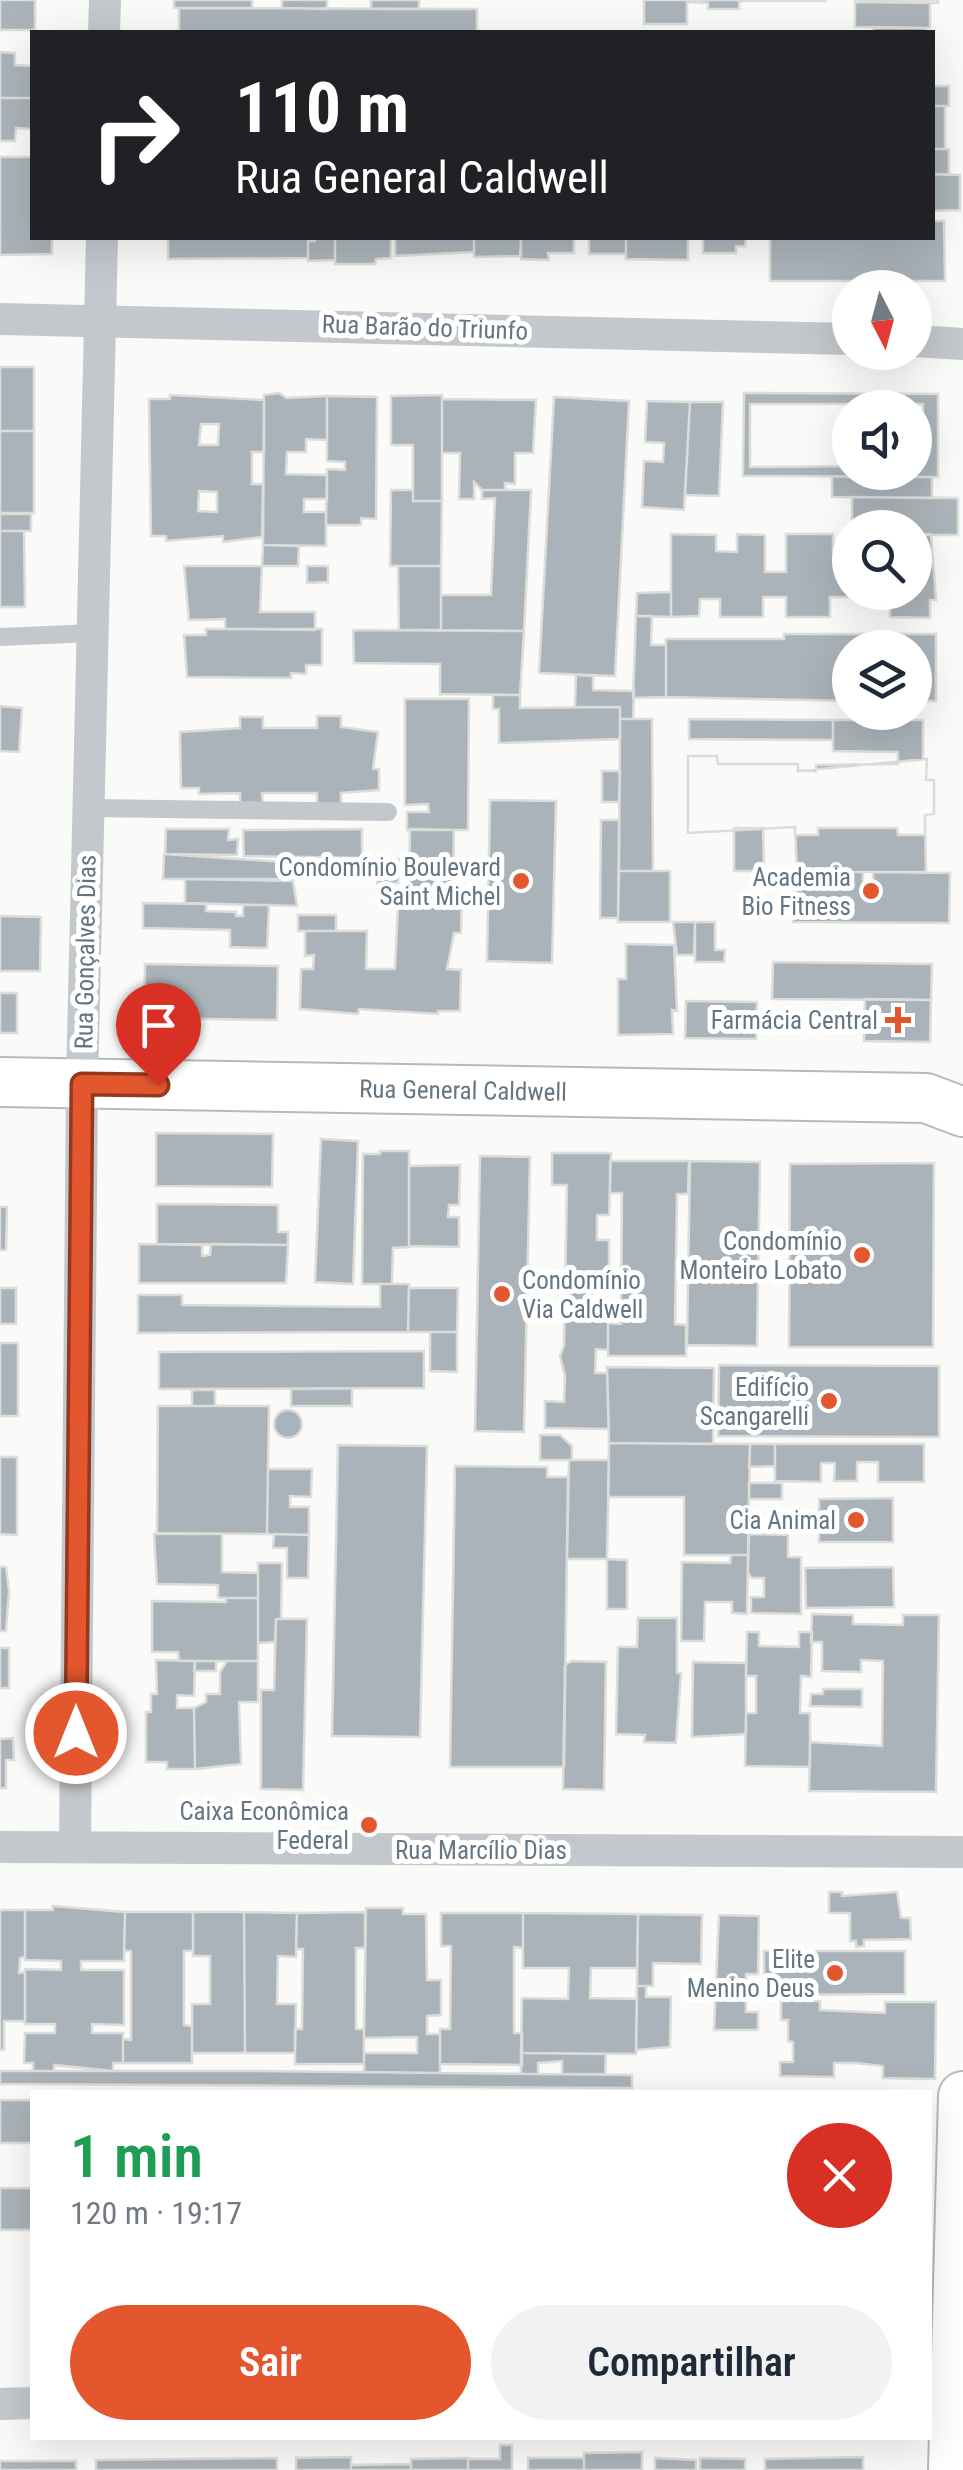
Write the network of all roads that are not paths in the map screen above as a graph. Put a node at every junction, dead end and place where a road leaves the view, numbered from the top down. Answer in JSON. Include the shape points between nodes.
{"nodes":[{"id":1,"x":105,"y":0,"type":"edge"},
{"id":2,"x":104,"y":30,"type":"edge"},
{"id":3,"x":102,"y":240,"type":"edge"},
{"id":4,"x":100,"y":318,"type":"junction"},
{"id":5,"x":0,"y":319,"type":"edge"},
{"id":6,"x":832,"y":338,"type":"edge"},
{"id":7,"x":932,"y":342,"type":"edge"},
{"id":8,"x":963,"y":344,"type":"edge"},
{"id":9,"x":93,"y":633,"type":"junction"},
{"id":10,"x":0,"y":637,"type":"edge"},
{"id":11,"x":88,"y":808,"type":"junction"},
{"id":12,"x":388,"y":812,"type":"dead end"},
{"id":13,"x":0,"y":1082,"type":"edge"},
{"id":14,"x":82,"y":1084,"type":"junction"},
{"id":15,"x":951,"y":1096,"type":"edge"},
{"id":16,"x":0,"y":1846,"type":"edge"},
{"id":17,"x":75,"y":1847,"type":"junction"},
{"id":18,"x":963,"y":1852,"type":"edge"},
{"id":19,"x":963,"y":2096,"type":"edge"},
{"id":20,"x":941,"y":2395,"type":"edge"},
{"id":21,"x":30,"y":2403,"type":"edge"},
{"id":22,"x":0,"y":2404,"type":"edge"},
{"id":23,"x":953,"y":2470,"type":"edge"}],
"edges":[{"from":1,"to":2,"type":"street"},
{"from":3,"to":4,"type":"street","name":"Rua Gonçalves Dias"},
{"from":4,"to":5,"type":"street","name":"Rua Barão do Triunfo"},
{"from":4,"to":6,"type":"street","name":"Rua Barão do Triunfo"},
{"from":4,"to":9,"type":"street","name":"Rua Gonçalves Dias"},
{"from":7,"to":8,"type":"street"},
{"from":9,"to":10,"type":"lane"},
{"from":9,"to":11,"type":"street","name":"Rua Gonçalves Dias"},
{"from":11,"to":12,"type":"lane"},
{"from":11,"to":14,"type":"street","name":"Rua Gonçalves Dias"},
{"from":13,"to":14,"type":"street","name":"Rua General Caldwell"},
{"from":14,"to":15,"type":"street","name":"Rua General Caldwell"},
{"from":14,"to":17,"type":"street","name":"Rua Gonçalves Dias"},
{"from":16,"to":17,"type":"street","name":"Rua Marcílio Dias"},
{"from":17,"to":18,"type":"street","name":"Rua Marcílio Dias"},
{"from":19,"to":20,"type":"street"},
{"from":20,"to":23,"type":"street"},
{"from":21,"to":22,"type":"street"}]}
